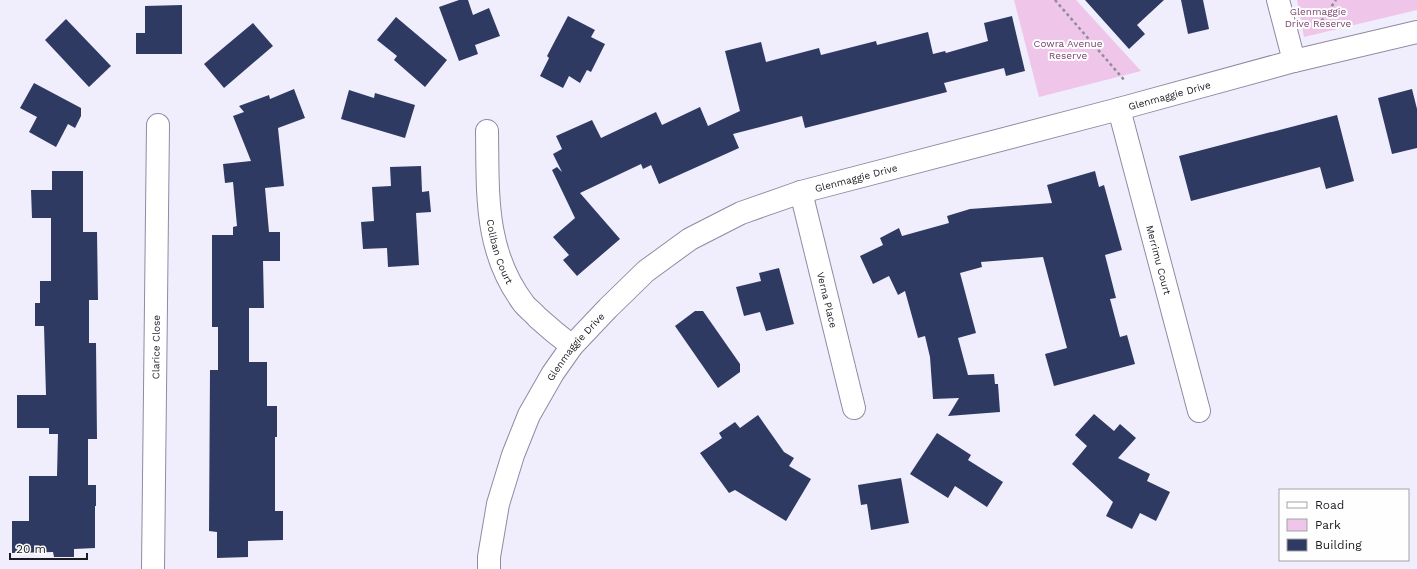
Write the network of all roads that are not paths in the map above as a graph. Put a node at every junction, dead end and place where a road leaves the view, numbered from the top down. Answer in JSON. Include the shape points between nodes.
{"nodes":[{"id":1,"x":1278,"y":0,"type":"edge"},
{"id":2,"x":1417,"y":32,"type":"edge"},
{"id":3,"x":1294,"y":61,"type":"junction"},
{"id":4,"x":1119,"y":109,"type":"junction"},
{"id":5,"x":158,"y":125,"type":"dead end"},
{"id":6,"x":487,"y":131,"type":"dead end"},
{"id":7,"x":801,"y":192,"type":"junction"},
{"id":8,"x":572,"y":346,"type":"junction"},
{"id":9,"x":854,"y":408,"type":"dead end"},
{"id":10,"x":1199,"y":411,"type":"dead end"},
{"id":11,"x":153,"y":569,"type":"edge"},
{"id":12,"x":489,"y":569,"type":"edge"}],
"edges":[{"from":1,"to":3,"type":"street"},
{"from":2,"to":3,"type":"street","name":"Glenmaggie Drive"},
{"from":3,"to":4,"type":"street","name":"Glenmaggie Drive"},
{"from":4,"to":7,"type":"street","name":"Glenmaggie Drive"},
{"from":4,"to":10,"type":"street","name":"Merrimu Court"},
{"from":5,"to":11,"type":"street","name":"Clarice Close"},
{"from":6,"to":8,"type":"street","name":"Coliban Court","via":[[489,209],[495,244],[507,277],[525,305]]},
{"from":7,"to":8,"type":"street","name":"Glenmaggie Drive","via":[[741,213],[690,239],[646,271]]},
{"from":7,"to":9,"type":"street","name":"Verna Place"},
{"from":8,"to":12,"type":"street","name":"Glenmaggie Drive","via":[[529,415],[513,455],[498,504]]}]}
